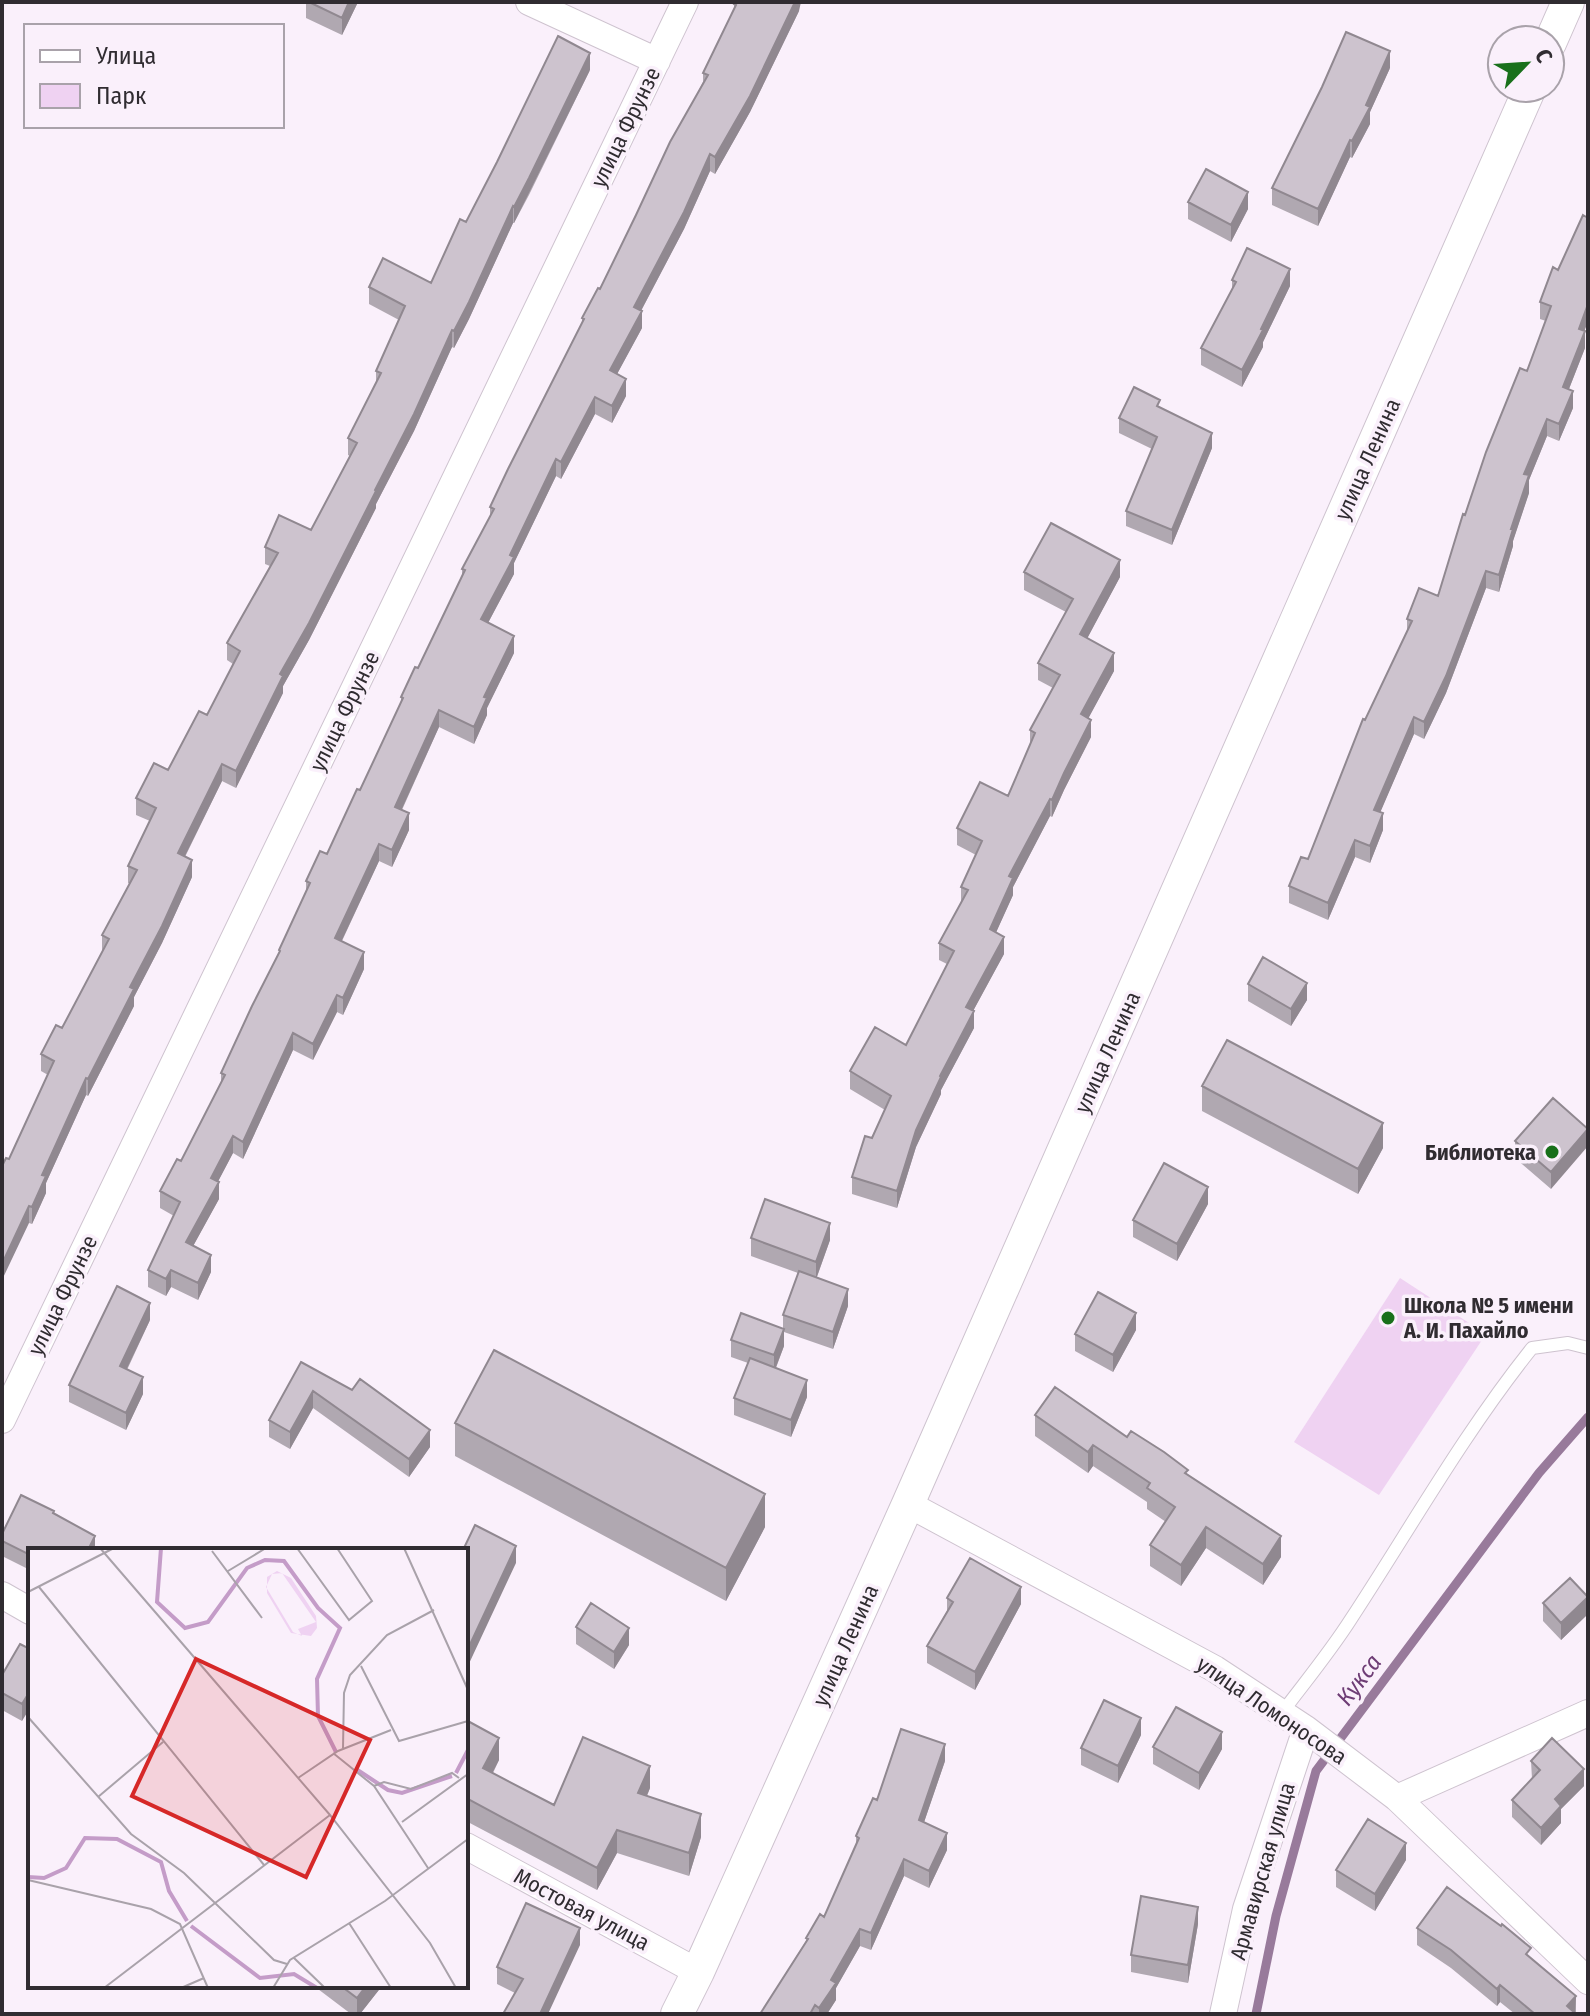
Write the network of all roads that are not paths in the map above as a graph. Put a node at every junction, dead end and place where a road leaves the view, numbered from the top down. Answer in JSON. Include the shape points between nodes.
{"nodes":[{"id":1,"x":529,"y":2,"type":"edge"},
{"id":2,"x":685,"y":2,"type":"edge"},
{"id":3,"x":1568,"y":2,"type":"edge"},
{"id":4,"x":1558,"y":24,"type":"edge"},
{"id":5,"x":657,"y":61,"type":"junction"},
{"id":6,"x":1523,"y":104,"type":"edge"},
{"id":7,"x":1588,"y":1348,"type":"edge"},
{"id":8,"x":2,"y":1420,"type":"edge"},
{"id":9,"x":908,"y":1504,"type":"junction"},
{"id":10,"x":2,"y":1595,"type":"edge"},
{"id":11,"x":28,"y":1610,"type":"edge"},
{"id":12,"x":1588,"y":1713,"type":"edge"},
{"id":13,"x":1281,"y":1714,"type":"junction"},
{"id":14,"x":1313,"y":1734,"type":"junction"},
{"id":15,"x":1397,"y":1798,"type":"junction"},
{"id":16,"x":468,"y":1847,"type":"edge"},
{"id":17,"x":698,"y":1972,"type":"junction"},
{"id":18,"x":1588,"y":1981,"type":"edge"},
{"id":19,"x":677,"y":2014,"type":"edge"},
{"id":20,"x":1223,"y":2014,"type":"edge"}],
"edges":[{"from":1,"to":5,"type":"street"},
{"from":2,"to":5,"type":"street","name":"улица Фрунзе"},
{"from":3,"to":4,"type":"street"},
{"from":5,"to":8,"type":"street","name":"улица Фрунзе"},
{"from":6,"to":9,"type":"street","name":"улица Ленина"},
{"from":7,"to":13,"type":"lane","via":[[1568,1343],[1532,1348],[1349,1622]]},
{"from":9,"to":13,"type":"street","name":"улица Ломоносова","via":[[1215,1669]]},
{"from":9,"to":17,"type":"street","name":"улица Ленина"},
{"from":10,"to":11,"type":"street"},
{"from":12,"to":15,"type":"street"},
{"from":13,"to":14,"type":"street","name":"улица Ломоносова"},
{"from":14,"to":15,"type":"street","name":"улица Ломоносова"},
{"from":14,"to":20,"type":"street","name":"Армавирская улица","via":[[1246,1909]]},
{"from":15,"to":18,"type":"street","name":"улица Ломоносова"},
{"from":16,"to":17,"type":"street","name":"Мостовая улица"},
{"from":17,"to":19,"type":"street","name":"улица Ленина"}]}
